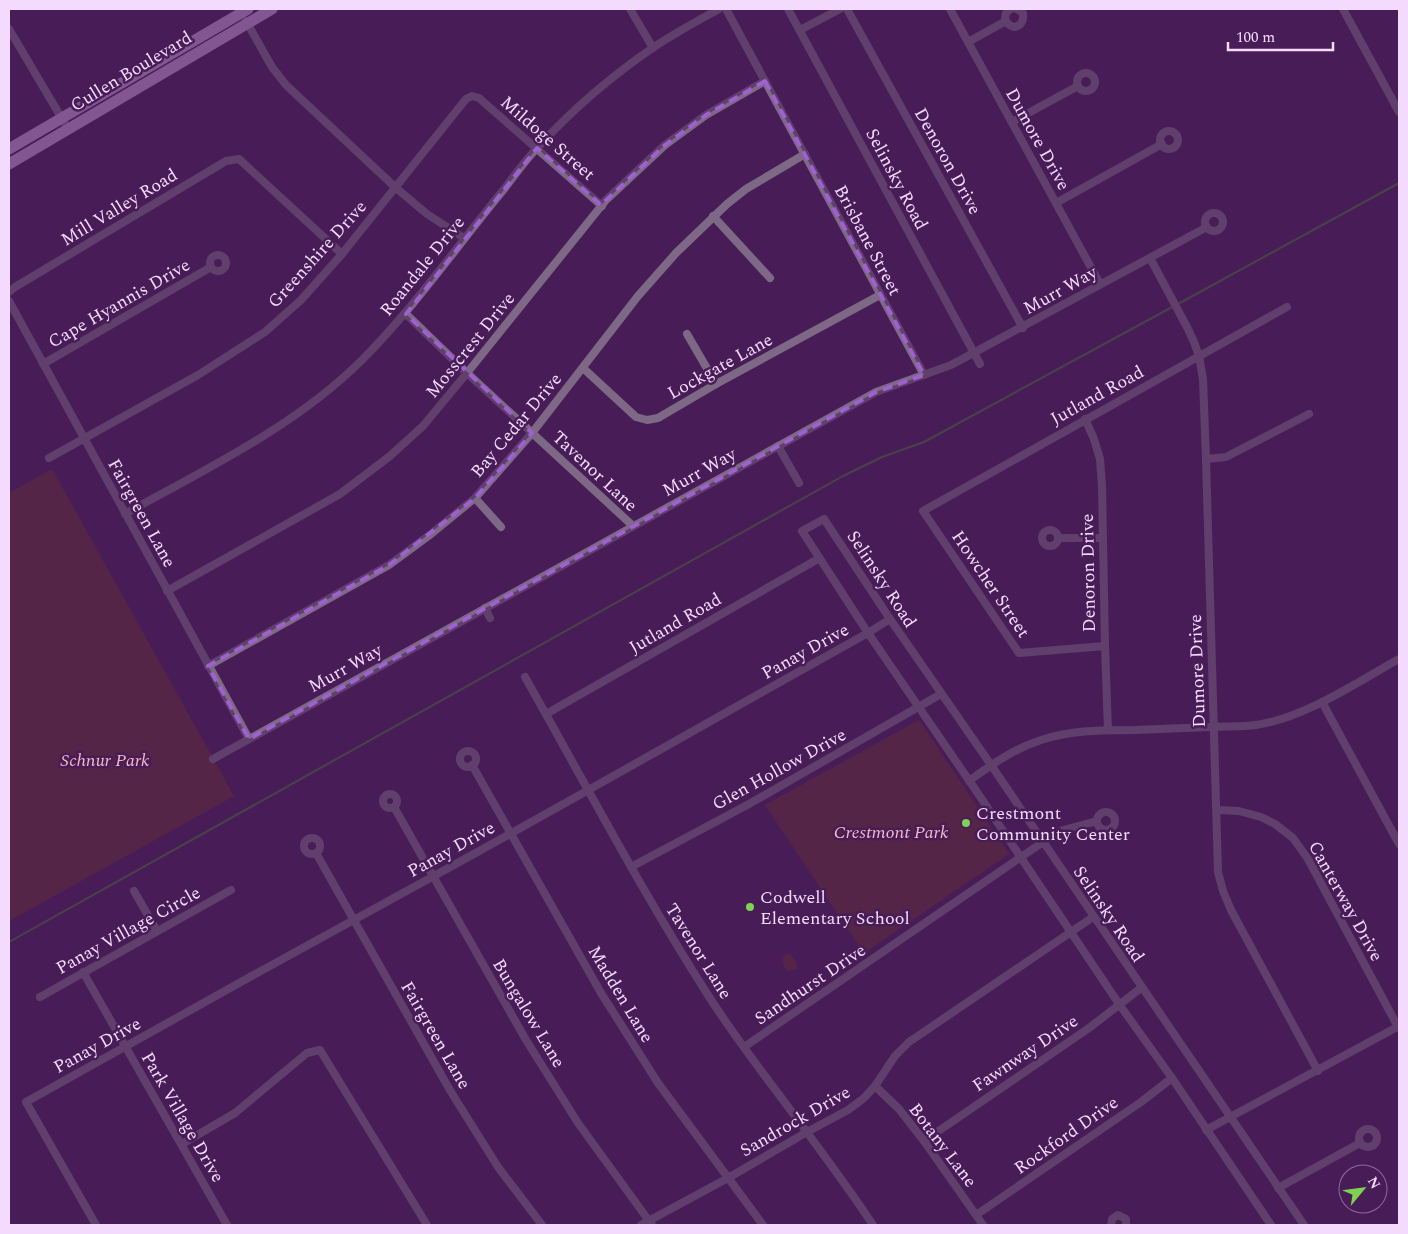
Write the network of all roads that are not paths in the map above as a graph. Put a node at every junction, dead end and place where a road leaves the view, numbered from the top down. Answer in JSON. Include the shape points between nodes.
{"nodes":[{"id":1,"x":272,"y":9,"type":"edge"},
{"id":2,"x":630,"y":9,"type":"edge"},
{"id":3,"x":719,"y":9,"type":"edge"},
{"id":4,"x":726,"y":9,"type":"edge"},
{"id":5,"x":788,"y":9,"type":"edge"},
{"id":6,"x":840,"y":9,"type":"edge"},
{"id":7,"x":848,"y":9,"type":"edge"},
{"id":8,"x":950,"y":9,"type":"edge"},
{"id":9,"x":1011,"y":9,"type":"edge"},
{"id":10,"x":1017,"y":9,"type":"edge"},
{"id":11,"x":1343,"y":9,"type":"edge"},
{"id":12,"x":245,"y":11,"type":"edge"},
{"id":13,"x":1006,"y":21,"type":"junction"},
{"id":14,"x":247,"y":23,"type":"junction"},
{"id":15,"x":9,"y":29,"type":"edge"},
{"id":16,"x":800,"y":30,"type":"junction"},
{"id":17,"x":968,"y":42,"type":"junction"},
{"id":18,"x":653,"y":48,"type":"junction"},
{"id":19,"x":159,"y":69,"type":"junction"},
{"id":20,"x":766,"y":81,"type":"junction"},
{"id":21,"x":1078,"y":86,"type":"dead end"},
{"id":22,"x":472,"y":96,"type":"joint"},
{"id":23,"x":1399,"y":112,"type":"edge"},
{"id":24,"x":61,"y":118,"type":"junction"},
{"id":25,"x":1012,"y":122,"type":"junction"},
{"id":26,"x":68,"y":129,"type":"junction"},
{"id":27,"x":1162,"y":144,"type":"dead end"},
{"id":28,"x":537,"y":148,"type":"junction"},
{"id":29,"x":9,"y":149,"type":"edge"},
{"id":30,"x":805,"y":154,"type":"junction"},
{"id":31,"x":9,"y":164,"type":"edge"},
{"id":32,"x":396,"y":188,"type":"junction"},
{"id":33,"x":1056,"y":203,"type":"junction"},
{"id":34,"x":602,"y":206,"type":"junction"},
{"id":35,"x":713,"y":216,"type":"junction"},
{"id":36,"x":1207,"y":226,"type":"dead end"},
{"id":37,"x":464,"y":238,"type":"junction"},
{"id":38,"x":342,"y":254,"type":"junction"},
{"id":39,"x":1150,"y":258,"type":"junction"},
{"id":40,"x":211,"y":267,"type":"dead end"},
{"id":41,"x":770,"y":278,"type":"dead end"},
{"id":42,"x":1100,"y":284,"type":"junction"},
{"id":43,"x":9,"y":292,"type":"edge"},
{"id":44,"x":880,"y":295,"type":"junction"},
{"id":45,"x":9,"y":301,"type":"edge"},
{"id":46,"x":1287,"y":307,"type":"dead end"},
{"id":47,"x":406,"y":314,"type":"junction"},
{"id":48,"x":1023,"y":328,"type":"junction"},
{"id":49,"x":687,"y":334,"type":"dead end"},
{"id":50,"x":975,"y":354,"type":"junction"},
{"id":51,"x":1199,"y":356,"type":"junction"},
{"id":52,"x":43,"y":364,"type":"junction"},
{"id":53,"x":980,"y":364,"type":"dead end"},
{"id":54,"x":584,"y":368,"type":"junction"},
{"id":55,"x":467,"y":373,"type":"junction"},
{"id":56,"x":924,"y":375,"type":"junction"},
{"id":57,"x":716,"y":384,"type":"junction"},
{"id":58,"x":1309,"y":414,"type":"dead end"},
{"id":59,"x":1085,"y":419,"type":"junction"},
{"id":60,"x":532,"y":433,"type":"junction"},
{"id":61,"x":84,"y":438,"type":"junction"},
{"id":62,"x":778,"y":446,"type":"junction"},
{"id":63,"x":49,"y":458,"type":"dead end"},
{"id":64,"x":1206,"y":459,"type":"junction"},
{"id":65,"x":799,"y":483,"type":"dead end"},
{"id":66,"x":475,"y":498,"type":"junction"},
{"id":67,"x":923,"y":510,"type":"joint"},
{"id":68,"x":125,"y":514,"type":"junction"},
{"id":69,"x":501,"y":526,"type":"dead end"},
{"id":70,"x":632,"y":526,"type":"junction"},
{"id":71,"x":1058,"y":538,"type":"dead end"},
{"id":72,"x":1102,"y":538,"type":"junction"},
{"id":73,"x":818,"y":558,"type":"junction"},
{"id":74,"x":167,"y":591,"type":"junction"},
{"id":75,"x":485,"y":608,"type":"junction"},
{"id":76,"x":490,"y":618,"type":"dead end"},
{"id":77,"x":890,"y":620,"type":"junction"},
{"id":78,"x":868,"y":633,"type":"junction"},
{"id":79,"x":1104,"y":646,"type":"junction"},
{"id":80,"x":1399,"y":659,"type":"edge"},
{"id":81,"x":208,"y":666,"type":"junction"},
{"id":82,"x":525,"y":676,"type":"dead end"},
{"id":83,"x":941,"y":694,"type":"junction"},
{"id":84,"x":1322,"y":702,"type":"junction"},
{"id":85,"x":919,"y":707,"type":"junction"},
{"id":86,"x":546,"y":714,"type":"junction"},
{"id":87,"x":1214,"y":727,"type":"junction"},
{"id":88,"x":1108,"y":730,"type":"junction"},
{"id":89,"x":249,"y":739,"type":"junction"},
{"id":90,"x":213,"y":759,"type":"dead end"},
{"id":91,"x":991,"y":765,"type":"junction"},
{"id":92,"x":472,"y":766,"type":"dead end"},
{"id":93,"x":970,"y":781,"type":"junction"},
{"id":94,"x":588,"y":790,"type":"junction"},
{"id":95,"x":394,"y":808,"type":"dead end"},
{"id":96,"x":1217,"y":810,"type":"junction"},
{"id":97,"x":1097,"y":821,"type":"dead end"},
{"id":98,"x":510,"y":833,"type":"junction"},
{"id":99,"x":1043,"y":842,"type":"junction"},
{"id":100,"x":1399,"y":844,"type":"edge"},
{"id":101,"x":316,"y":853,"type":"dead end"},
{"id":102,"x":1021,"y":858,"type":"junction"},
{"id":103,"x":631,"y":867,"type":"junction"},
{"id":104,"x":432,"y":877,"type":"junction"},
{"id":105,"x":134,"y":890,"type":"dead end"},
{"id":106,"x":231,"y":890,"type":"dead end"},
{"id":107,"x":1093,"y":917,"type":"junction"},
{"id":108,"x":353,"y":919,"type":"junction"},
{"id":109,"x":157,"y":931,"type":"junction"},
{"id":110,"x":1072,"y":932,"type":"junction"},
{"id":111,"x":83,"y":972,"type":"junction"},
{"id":112,"x":1141,"y":988,"type":"junction"},
{"id":113,"x":40,"y":997,"type":"dead end"},
{"id":114,"x":1119,"y":1004,"type":"junction"},
{"id":115,"x":1399,"y":1027,"type":"edge"},
{"id":116,"x":125,"y":1046,"type":"junction"},
{"id":117,"x":744,"y":1047,"type":"junction"},
{"id":118,"x":1318,"y":1070,"type":"junction"},
{"id":119,"x":1172,"y":1078,"type":"junction"},
{"id":120,"x":875,"y":1086,"type":"junction"},
{"id":121,"x":1230,"y":1117,"type":"junction"},
{"id":122,"x":1206,"y":1130,"type":"junction"},
{"id":123,"x":807,"y":1132,"type":"junction"},
{"id":124,"x":924,"y":1141,"type":"junction"},
{"id":125,"x":1360,"y":1143,"type":"dead end"},
{"id":126,"x":182,"y":1144,"type":"junction"},
{"id":127,"x":728,"y":1178,"type":"junction"},
{"id":128,"x":1278,"y":1188,"type":"junction"},
{"id":129,"x":976,"y":1215,"type":"junction"},
{"id":130,"x":651,"y":1223,"type":"edge"},
{"id":131,"x":96,"y":1225,"type":"edge"},
{"id":132,"x":228,"y":1225,"type":"edge"},
{"id":133,"x":427,"y":1225,"type":"edge"},
{"id":134,"x":542,"y":1225,"type":"edge"},
{"id":135,"x":641,"y":1225,"type":"edge"},
{"id":136,"x":763,"y":1225,"type":"edge"},
{"id":137,"x":873,"y":1225,"type":"edge"},
{"id":138,"x":982,"y":1225,"type":"edge"},
{"id":139,"x":1111,"y":1225,"type":"edge"},
{"id":140,"x":1126,"y":1225,"type":"edge"},
{"id":141,"x":1271,"y":1225,"type":"edge"},
{"id":142,"x":1304,"y":1225,"type":"edge"}],
"edges":[{"from":1,"to":14,"type":"main road","name":"Cullen Boulevard"},
{"from":2,"to":18,"type":"street"},
{"from":3,"to":18,"type":"street","name":"Roandale Drive"},
{"from":4,"to":20,"type":"street","name":"Brisbane Street"},
{"from":5,"to":16,"type":"street","name":"Selinsky Road"},
{"from":6,"to":16,"type":"street"},
{"from":7,"to":48,"type":"street","name":"Denoron Drive"},
{"from":8,"to":17,"type":"street","name":"Dumore Drive"},
{"from":9,"to":13,"type":"street","via":[[1006,13]]},
{"from":10,"to":13,"type":"street","via":[[1022,14],[1022,23],[1014,27]]},
{"from":11,"to":23,"type":"street"},
{"from":12,"to":14,"type":"street"},
{"from":12,"to":19,"type":"main road","name":"Cullen Boulevard"},
{"from":13,"to":17,"type":"street"},
{"from":14,"to":19,"type":"main road","name":"Cullen Boulevard"},
{"from":14,"to":32,"type":"street","via":[[286,85]]},
{"from":15,"to":24,"type":"street"},
{"from":16,"to":50,"type":"street","name":"Selinsky Road"},
{"from":17,"to":25,"type":"street","name":"Dumore Drive"},
{"from":18,"to":28,"type":"street","name":"Roandale Drive","via":[[584,101]]},
{"from":19,"to":24,"type":"main road","name":"Cullen Boulevard"},
{"from":19,"to":26,"type":"main road","name":"Cullen Boulevard"},
{"from":20,"to":30,"type":"street","name":"Brisbane Street"},
{"from":20,"to":34,"type":"street","name":"Mosscrest Drive","via":[[706,115],[665,146]]},
{"from":21,"to":25,"type":"street"},
{"from":22,"to":28,"type":"street","name":"Mildoge Street","via":[[479,98]]},
{"from":22,"to":32,"type":"street","name":"Greenshire Drive","via":[[466,99]]},
{"from":24,"to":26,"type":"street"},
{"from":24,"to":29,"type":"main road","name":"Cullen Boulevard"},
{"from":25,"to":33,"type":"street","name":"Dumore Drive"},
{"from":26,"to":31,"type":"main road","name":"Cullen Boulevard"},
{"from":27,"to":33,"type":"street"},
{"from":28,"to":34,"type":"street","name":"Mildoge Street"},
{"from":28,"to":37,"type":"street","name":"Roandale Drive"},
{"from":30,"to":35,"type":"street","name":"Bay Cedar Drive","via":[[746,189]]},
{"from":30,"to":44,"type":"street","name":"Brisbane Street"},
{"from":32,"to":37,"type":"street","via":[[427,214]]},
{"from":32,"to":38,"type":"street","name":"Greenshire Drive"},
{"from":33,"to":42,"type":"street","name":"Dumore Drive"},
{"from":34,"to":55,"type":"street","name":"Mosscrest Drive"},
{"from":35,"to":41,"type":"street"},
{"from":35,"to":54,"type":"street","name":"Bay Cedar Drive","via":[[638,296]]},
{"from":36,"to":39,"type":"street","name":"Murr Way"},
{"from":37,"to":47,"type":"street","name":"Roandale Drive"},
{"from":38,"to":43,"type":"street","name":"Mill Valley Road","via":[[239,158],[226,161]]},
{"from":38,"to":61,"type":"street","name":"Greenshire Drive","via":[[301,300],[265,332],[198,375]]},
{"from":39,"to":42,"type":"street","name":"Murr Way"},
{"from":39,"to":51,"type":"street","name":"Dumore Drive"},
{"from":40,"to":52,"type":"street","name":"Cape Hyannis Drive"},
{"from":42,"to":48,"type":"street","name":"Murr Way"},
{"from":44,"to":56,"type":"street","name":"Brisbane Street"},
{"from":44,"to":57,"type":"street","name":"Lockgate Lane"},
{"from":45,"to":52,"type":"street","name":"Fairgreen Lane"},
{"from":46,"to":51,"type":"street","name":"Jutland Road"},
{"from":47,"to":55,"type":"street","name":"Tavenor Lane"},
{"from":47,"to":68,"type":"street","name":"Roandale Drive","via":[[360,362],[293,418]]},
{"from":48,"to":50,"type":"street","name":"Murr Way"},
{"from":49,"to":57,"type":"street"},
{"from":50,"to":53,"type":"street","name":"Selinsky Road"},
{"from":50,"to":56,"type":"street","name":"Murr Way"},
{"from":51,"to":59,"type":"street","name":"Jutland Road"},
{"from":51,"to":64,"type":"street","name":"Dumore Drive"},
{"from":52,"to":61,"type":"street","name":"Fairgreen Lane"},
{"from":54,"to":57,"type":"street","name":"Lockgate Lane","via":[[636,417],[647,420],[658,418]]},
{"from":54,"to":60,"type":"street","name":"Bay Cedar Drive"},
{"from":55,"to":60,"type":"street","name":"Tavenor Lane"},
{"from":55,"to":74,"type":"street","name":"Mosscrest Drive","via":[[423,426],[340,494]]},
{"from":56,"to":62,"type":"street","name":"Murr Way","via":[[876,392]]},
{"from":58,"to":64,"type":"street","via":[[1226,456]]},
{"from":59,"to":67,"type":"street","name":"Jutland Road"},
{"from":59,"to":72,"type":"street","name":"Denoron Drive","via":[[1100,459]]},
{"from":60,"to":66,"type":"street","name":"Bay Cedar Drive"},
{"from":60,"to":70,"type":"street","name":"Tavenor Lane"},
{"from":61,"to":63,"type":"street","name":"Greenshire Drive"},
{"from":61,"to":68,"type":"street","name":"Fairgreen Lane"},
{"from":62,"to":65,"type":"street"},
{"from":62,"to":70,"type":"street","name":"Murr Way"},
{"from":64,"to":87,"type":"street","name":"Dumore Drive"},
{"from":66,"to":69,"type":"street"},
{"from":66,"to":81,"type":"street","name":"Bay Cedar Drive","via":[[389,565]]},
{"from":67,"to":79,"type":"street","name":"Howcher Street","via":[[1019,653]]},
{"from":68,"to":74,"type":"street","name":"Fairgreen Lane"},
{"from":70,"to":75,"type":"street","name":"Murr Way"},
{"from":71,"to":72,"type":"street"},
{"from":72,"to":79,"type":"street","name":"Denoron Drive"},
{"from":73,"to":77,"type":"street","name":"Selinsky Road","via":[[802,531],[824,519]]},
{"from":73,"to":78,"type":"street"},
{"from":73,"to":86,"type":"street","name":"Jutland Road"},
{"from":74,"to":81,"type":"street","name":"Fairgreen Lane"},
{"from":75,"to":76,"type":"street"},
{"from":75,"to":89,"type":"street","name":"Murr Way"},
{"from":77,"to":78,"type":"street","name":"Panay Drive"},
{"from":77,"to":83,"type":"street","name":"Selinsky Road"},
{"from":78,"to":85,"type":"street"},
{"from":78,"to":94,"type":"street","name":"Panay Drive"},
{"from":79,"to":88,"type":"street","name":"Denoron Drive"},
{"from":80,"to":84,"type":"street"},
{"from":81,"to":89,"type":"street","name":"Fairgreen Lane"},
{"from":82,"to":86,"type":"street","name":"Tavenor Lane"},
{"from":83,"to":85,"type":"street","name":"Glen Hollow Drive"},
{"from":83,"to":91,"type":"street","name":"Selinsky Road"},
{"from":84,"to":87,"type":"street","via":[[1265,723]]},
{"from":84,"to":100,"type":"street"},
{"from":85,"to":93,"type":"street"},
{"from":85,"to":103,"type":"street","name":"Glen Hollow Drive"},
{"from":86,"to":94,"type":"street","name":"Tavenor Lane"},
{"from":87,"to":88,"type":"street"},
{"from":87,"to":96,"type":"street","name":"Dumore Drive"},
{"from":88,"to":91,"type":"street","via":[[1043,740]]},
{"from":89,"to":90,"type":"street","name":"Murr Way"},
{"from":91,"to":93,"type":"street"},
{"from":91,"to":99,"type":"street","name":"Selinsky Road"},
{"from":92,"to":98,"type":"street","name":"Madden Lane"},
{"from":93,"to":102,"type":"street"},
{"from":94,"to":98,"type":"street","name":"Panay Drive"},
{"from":94,"to":103,"type":"street","name":"Tavenor Lane"},
{"from":95,"to":104,"type":"street","name":"Bungalow Lane"},
{"from":96,"to":115,"type":"street","name":"Canterway Drive","via":[[1239,810],[1261,817],[1293,838],[1308,859]]},
{"from":96,"to":118,"type":"street","name":"Dumore Drive","via":[[1218,872],[1231,910]]},
{"from":97,"to":99,"type":"street","name":"Sandhurst Drive","via":[[1060,831]]},
{"from":98,"to":104,"type":"street","name":"Panay Drive"},
{"from":98,"to":127,"type":"street","name":"Madden Lane","via":[[601,993],[658,1083]]},
{"from":99,"to":102,"type":"street","name":"Sandhurst Drive"},
{"from":99,"to":107,"type":"street","name":"Selinsky Road"},
{"from":101,"to":108,"type":"street","name":"Fairgreen Lane"},
{"from":102,"to":110,"type":"street"},
{"from":102,"to":117,"type":"street","name":"Sandhurst Drive"},
{"from":103,"to":117,"type":"street","name":"Tavenor Lane","via":[[689,965]]},
{"from":104,"to":108,"type":"street","name":"Panay Drive"},
{"from":104,"to":130,"type":"street","name":"Bungalow Lane","via":[[578,1123]]},
{"from":105,"to":109,"type":"street"},
{"from":106,"to":109,"type":"street","name":"Panay Village Circle"},
{"from":107,"to":110,"type":"street","name":"Sandrock Drive"},
{"from":107,"to":112,"type":"street","name":"Selinsky Road"},
{"from":108,"to":116,"type":"street","name":"Panay Drive"},
{"from":108,"to":134,"type":"street","name":"Fairgreen Lane","via":[[451,1092],[498,1167]]},
{"from":109,"to":111,"type":"street","name":"Panay Village Circle"},
{"from":110,"to":114,"type":"street"},
{"from":110,"to":120,"type":"street","name":"Sandrock Drive","via":[[909,1042],[895,1056]]},
{"from":111,"to":113,"type":"street","name":"Panay Village Circle"},
{"from":111,"to":116,"type":"street","name":"Park Village Drive"},
{"from":112,"to":114,"type":"street","name":"Fawnway Drive"},
{"from":112,"to":121,"type":"street","name":"Selinsky Road"},
{"from":114,"to":119,"type":"street"},
{"from":114,"to":124,"type":"street","name":"Fawnway Drive"},
{"from":115,"to":118,"type":"street"},
{"from":116,"to":126,"type":"street","name":"Park Village Drive"},
{"from":116,"to":131,"type":"street","name":"Panay Drive","via":[[26,1102]]},
{"from":117,"to":123,"type":"street","name":"Tavenor Lane"},
{"from":118,"to":121,"type":"street"},
{"from":119,"to":122,"type":"street"},
{"from":119,"to":129,"type":"street","name":"Rockford Drive"},
{"from":120,"to":123,"type":"street","name":"Sandrock Drive","via":[[848,1110]]},
{"from":120,"to":124,"type":"street","name":"Botany Lane","via":[[899,1109]]},
{"from":121,"to":122,"type":"street"},
{"from":121,"to":128,"type":"street","name":"Selinsky Road"},
{"from":122,"to":141,"type":"street"},
{"from":123,"to":127,"type":"street","name":"Sandrock Drive"},
{"from":123,"to":137,"type":"street","name":"Tavenor Lane"},
{"from":124,"to":129,"type":"street","name":"Botany Lane"},
{"from":125,"to":128,"type":"street"},
{"from":126,"to":132,"type":"street","name":"Park Village Drive"},
{"from":126,"to":133,"type":"street","via":[[235,1113],[307,1053],[320,1050]]},
{"from":127,"to":130,"type":"street","name":"Sandrock Drive"},
{"from":127,"to":136,"type":"street","name":"Madden Lane"},
{"from":128,"to":142,"type":"street","name":"Selinsky Road"},
{"from":129,"to":138,"type":"street","name":"Botany Lane"},
{"from":130,"to":135,"type":"street","name":"Sandrock Drive"},
{"from":139,"to":140,"type":"street","via":[[1112,1219],[1118,1215],[1126,1219]]}]}
